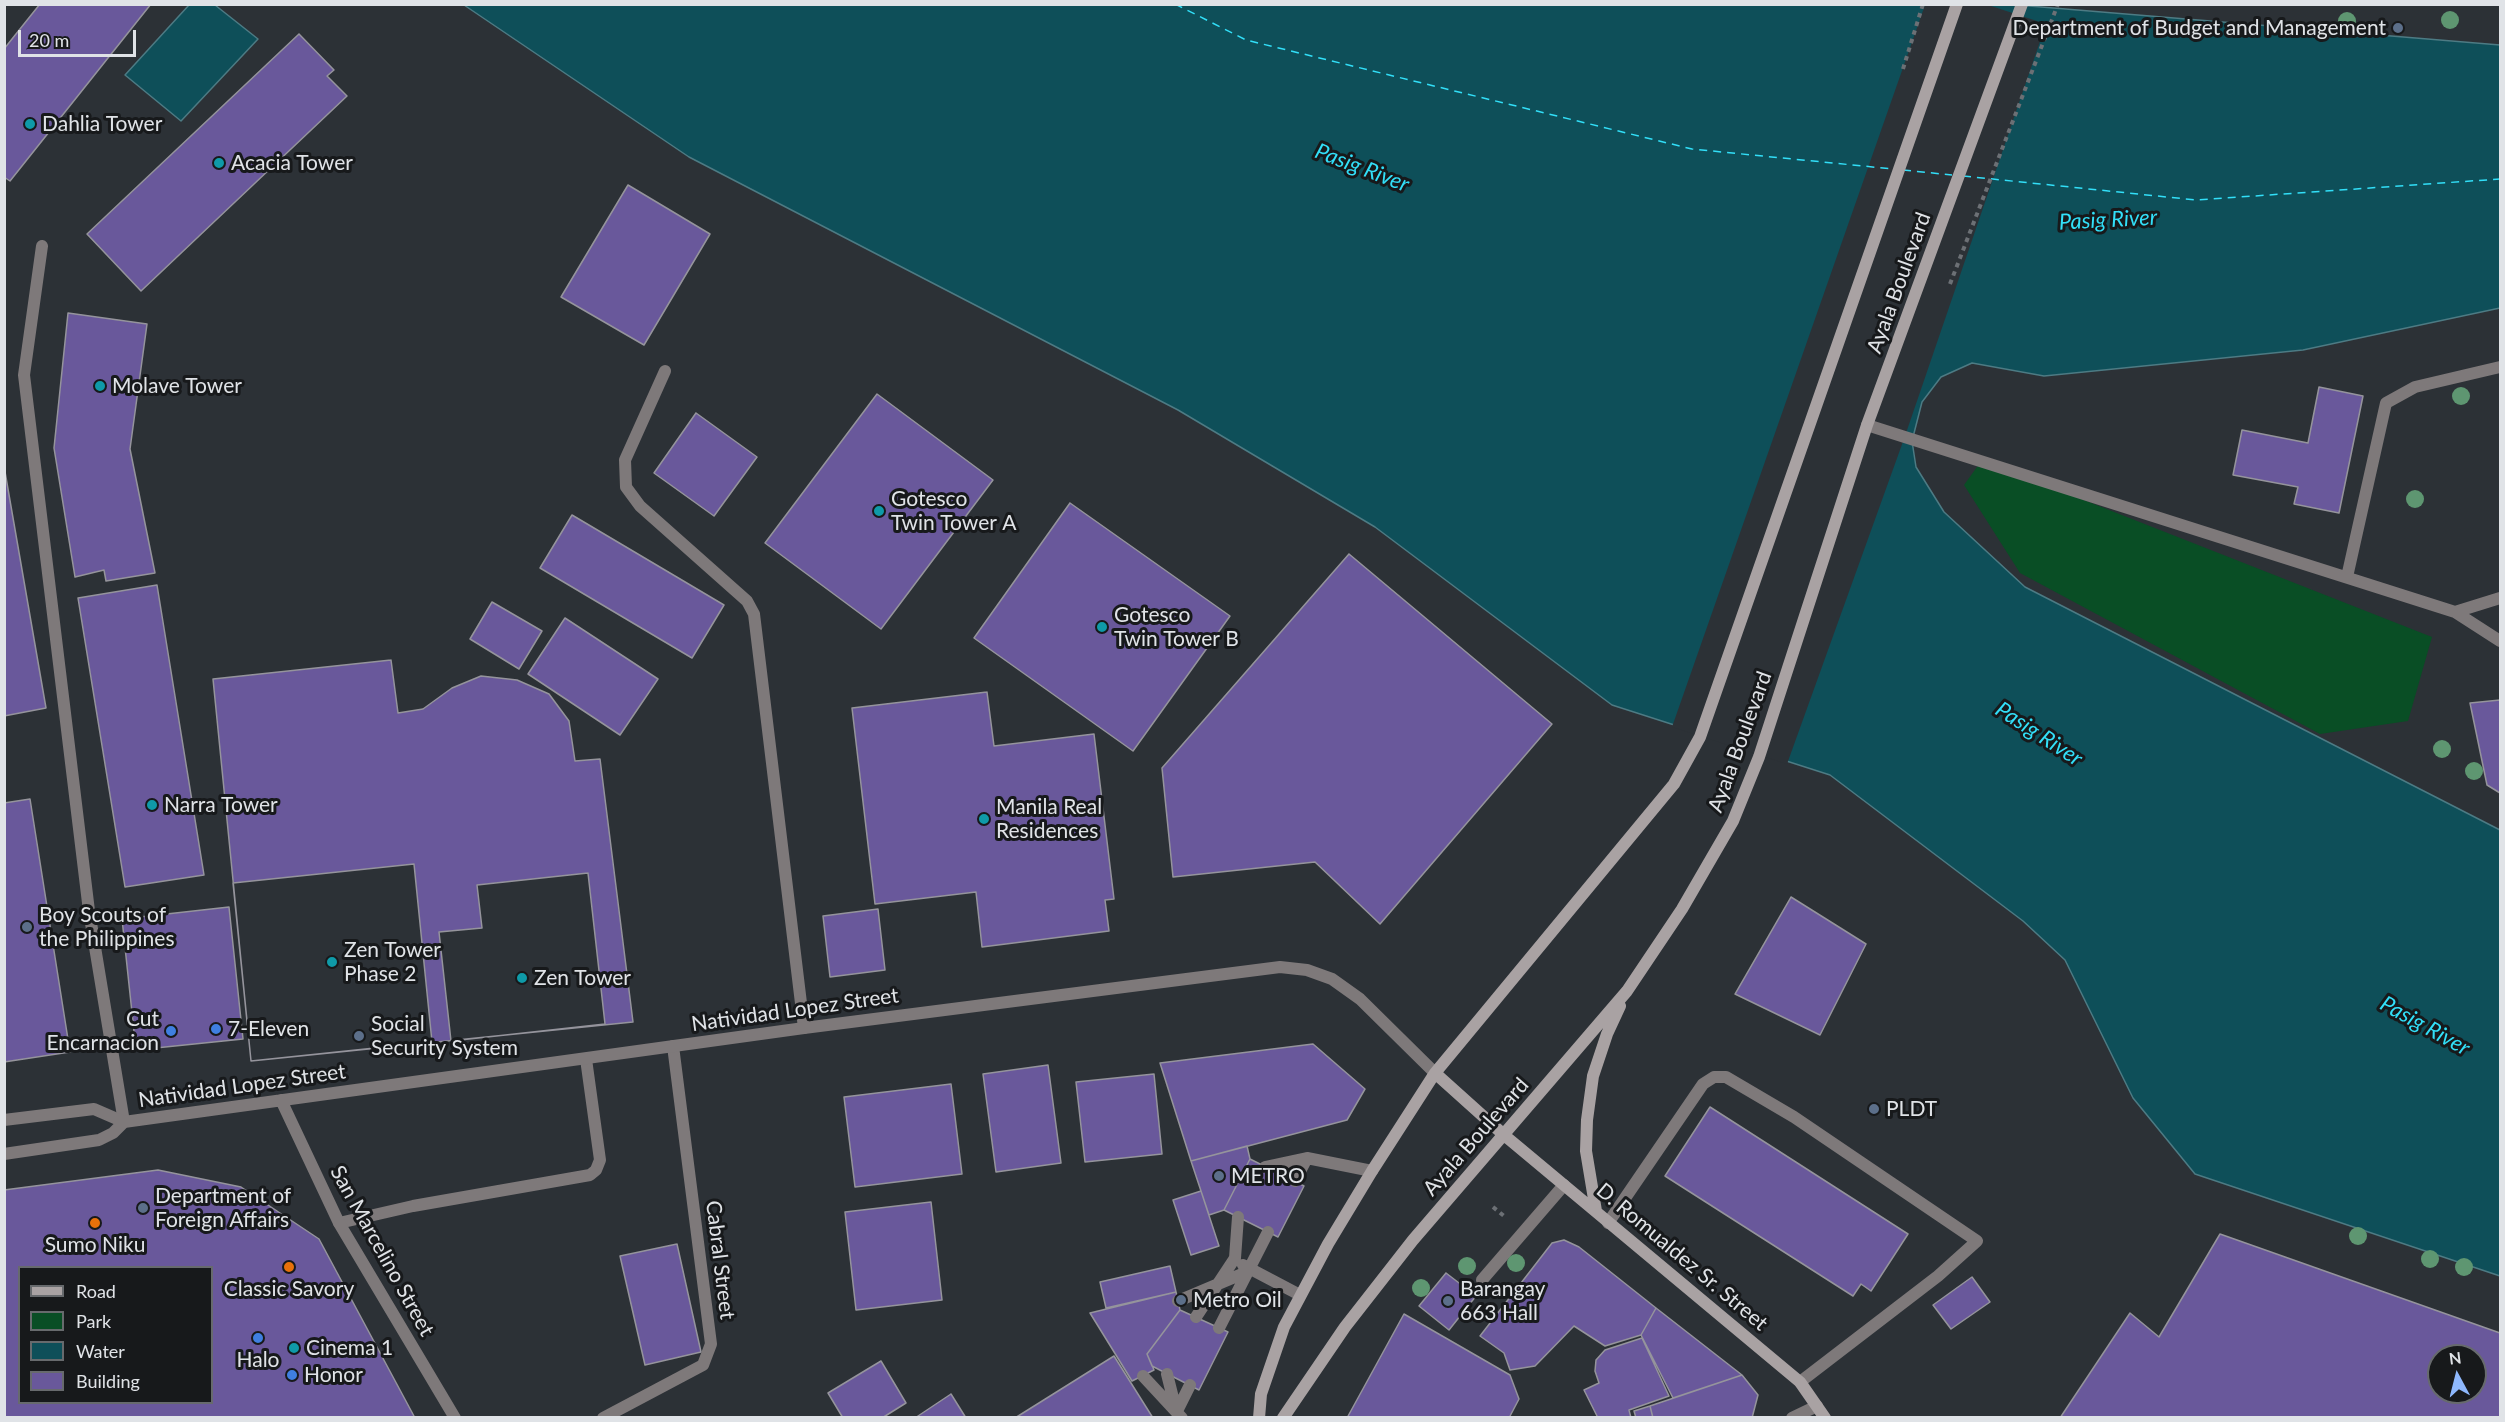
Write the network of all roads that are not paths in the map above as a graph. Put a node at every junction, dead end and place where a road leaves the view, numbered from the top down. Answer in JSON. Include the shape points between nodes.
{"nodes":[{"id":1,"x":1957,"y":4,"type":"edge"},
{"id":2,"x":2020,"y":10,"type":"edge"},
{"id":3,"x":42,"y":246,"type":"dead end"},
{"id":4,"x":2500,"y":367,"type":"edge"},
{"id":5,"x":666,"y":371,"type":"dead end"},
{"id":6,"x":1867,"y":425,"type":"junction"},
{"id":7,"x":2347,"y":578,"type":"junction"},
{"id":8,"x":2500,"y":598,"type":"edge"},
{"id":9,"x":2455,"y":612,"type":"junction"},
{"id":10,"x":2500,"y":641,"type":"edge"},
{"id":11,"x":1626,"y":991,"type":"junction"},
{"id":12,"x":804,"y":1028,"type":"junction"},
{"id":13,"x":673,"y":1046,"type":"junction"},
{"id":14,"x":586,"y":1059,"type":"junction"},
{"id":15,"x":1435,"y":1073,"type":"junction"},
{"id":16,"x":281,"y":1100,"type":"junction"},
{"id":17,"x":4,"y":1120,"type":"edge"},
{"id":18,"x":123,"y":1122,"type":"junction"},
{"id":19,"x":1504,"y":1135,"type":"junction"},
{"id":20,"x":4,"y":1154,"type":"edge"},
{"id":21,"x":1306,"y":1158,"type":"junction"},
{"id":22,"x":1265,"y":1167,"type":"dead end"},
{"id":23,"x":1372,"y":1171,"type":"junction"},
{"id":24,"x":1294,"y":1181,"type":"dead end"},
{"id":25,"x":1564,"y":1185,"type":"junction"},
{"id":26,"x":1596,"y":1211,"type":"junction"},
{"id":27,"x":1238,"y":1217,"type":"dead end"},
{"id":28,"x":339,"y":1223,"type":"junction"},
{"id":29,"x":1608,"y":1223,"type":"junction"},
{"id":30,"x":1268,"y":1232,"type":"dead end"},
{"id":31,"x":1235,"y":1258,"type":"junction"},
{"id":32,"x":1249,"y":1271,"type":"junction"},
{"id":33,"x":1482,"y":1280,"type":"dead end"},
{"id":34,"x":1216,"y":1284,"type":"junction"},
{"id":35,"x":1300,"y":1295,"type":"junction"},
{"id":36,"x":1178,"y":1301,"type":"dead end"},
{"id":37,"x":1196,"y":1317,"type":"dead end"},
{"id":38,"x":1219,"y":1328,"type":"dead end"},
{"id":39,"x":1167,"y":1374,"type":"dead end"},
{"id":40,"x":1143,"y":1376,"type":"dead end"},
{"id":41,"x":1800,"y":1382,"type":"junction"},
{"id":42,"x":1190,"y":1385,"type":"dead end"},
{"id":43,"x":1817,"y":1406,"type":"junction"},
{"id":44,"x":1179,"y":1414,"type":"edge"},
{"id":45,"x":455,"y":1418,"type":"edge"},
{"id":46,"x":603,"y":1418,"type":"edge"},
{"id":47,"x":1259,"y":1418,"type":"edge"},
{"id":48,"x":1283,"y":1418,"type":"edge"},
{"id":49,"x":1792,"y":1418,"type":"edge"},
{"id":50,"x":1825,"y":1418,"type":"edge"}],
"edges":[{"from":1,"to":15,"type":"main road","name":"Ayala Boulevard","via":[[1700,737],[1674,784]]},
{"from":2,"to":6,"type":"main road","name":"Ayala Boulevard"},
{"from":3,"to":18,"type":"street","via":[[24,375],[89,911]]},
{"from":4,"to":7,"type":"street","via":[[2415,387],[2386,403]]},
{"from":5,"to":12,"type":"street","via":[[625,460],[626,486],[640,506],[747,601],[754,614]]},
{"from":6,"to":7,"type":"street"},
{"from":6,"to":11,"type":"main road","name":"Ayala Boulevard","via":[[1748,788],[1708,868]]},
{"from":7,"to":9,"type":"street"},
{"from":8,"to":9,"type":"street"},
{"from":9,"to":10,"type":"street"},
{"from":11,"to":19,"type":"main road","name":"Ayala Boulevard"},
{"from":11,"to":26,"type":"main road","via":[[1593,1076],[1588,1109],[1586,1151]]},
{"from":12,"to":13,"type":"street","name":"Natividad Lopez Street"},
{"from":12,"to":15,"type":"street","name":"Natividad Lopez Street","via":[[1280,967],[1332,979],[1360,999]]},
{"from":13,"to":14,"type":"street","name":"Natividad Lopez Street"},
{"from":13,"to":46,"type":"street","name":"Cabral Street","via":[[711,1344],[704,1365]]},
{"from":14,"to":16,"type":"street","name":"Natividad Lopez Street"},
{"from":14,"to":28,"type":"street","via":[[600,1160],[590,1175]]},
{"from":15,"to":19,"type":"main road","name":"D. Romualdez Sr. Street"},
{"from":15,"to":23,"type":"main road","name":"Ayala Boulevard"},
{"from":16,"to":18,"type":"street","name":"Natividad Lopez Street"},
{"from":16,"to":28,"type":"street","name":"San Marcelino Street"},
{"from":17,"to":18,"type":"street","name":"Natividad Lopez Street","via":[[94,1109]]},
{"from":18,"to":20,"type":"street","name":"Natividad Lopez Street","via":[[99,1140]]},
{"from":19,"to":25,"type":"main road","name":"D. Romualdez Sr. Street"},
{"from":19,"to":48,"type":"main road","name":"Ayala Boulevard","via":[[1345,1327]]},
{"from":21,"to":22,"type":"street"},
{"from":21,"to":23,"type":"street"},
{"from":21,"to":24,"type":"street"},
{"from":23,"to":35,"type":"main road","name":"Ayala Boulevard"},
{"from":25,"to":26,"type":"main road","name":"D. Romualdez Sr. Street"},
{"from":25,"to":33,"type":"street"},
{"from":26,"to":29,"type":"main road","name":"D. Romualdez Sr. Street"},
{"from":27,"to":31,"type":"street"},
{"from":28,"to":45,"type":"street","name":"San Marcelino Street"},
{"from":29,"to":41,"type":"main road","name":"D. Romualdez Sr. Street"},
{"from":29,"to":41,"type":"street","via":[[1703,1084],[1714,1077],[1726,1077],[1977,1241],[1938,1276]]},
{"from":30,"to":32,"type":"street"},
{"from":31,"to":32,"type":"street"},
{"from":31,"to":34,"type":"street"},
{"from":32,"to":34,"type":"street"},
{"from":32,"to":35,"type":"street"},
{"from":32,"to":38,"type":"street"},
{"from":34,"to":36,"type":"street"},
{"from":34,"to":37,"type":"street"},
{"from":35,"to":47,"type":"main road","name":"Ayala Boulevard","via":[[1284,1327],[1261,1394]]},
{"from":39,"to":44,"type":"street"},
{"from":40,"to":44,"type":"street"},
{"from":41,"to":43,"type":"main road","name":"D. Romualdez Sr. Street"},
{"from":42,"to":44,"type":"street"},
{"from":43,"to":49,"type":"street"},
{"from":43,"to":50,"type":"main road","name":"D. Romualdez Sr. Street"}]}
